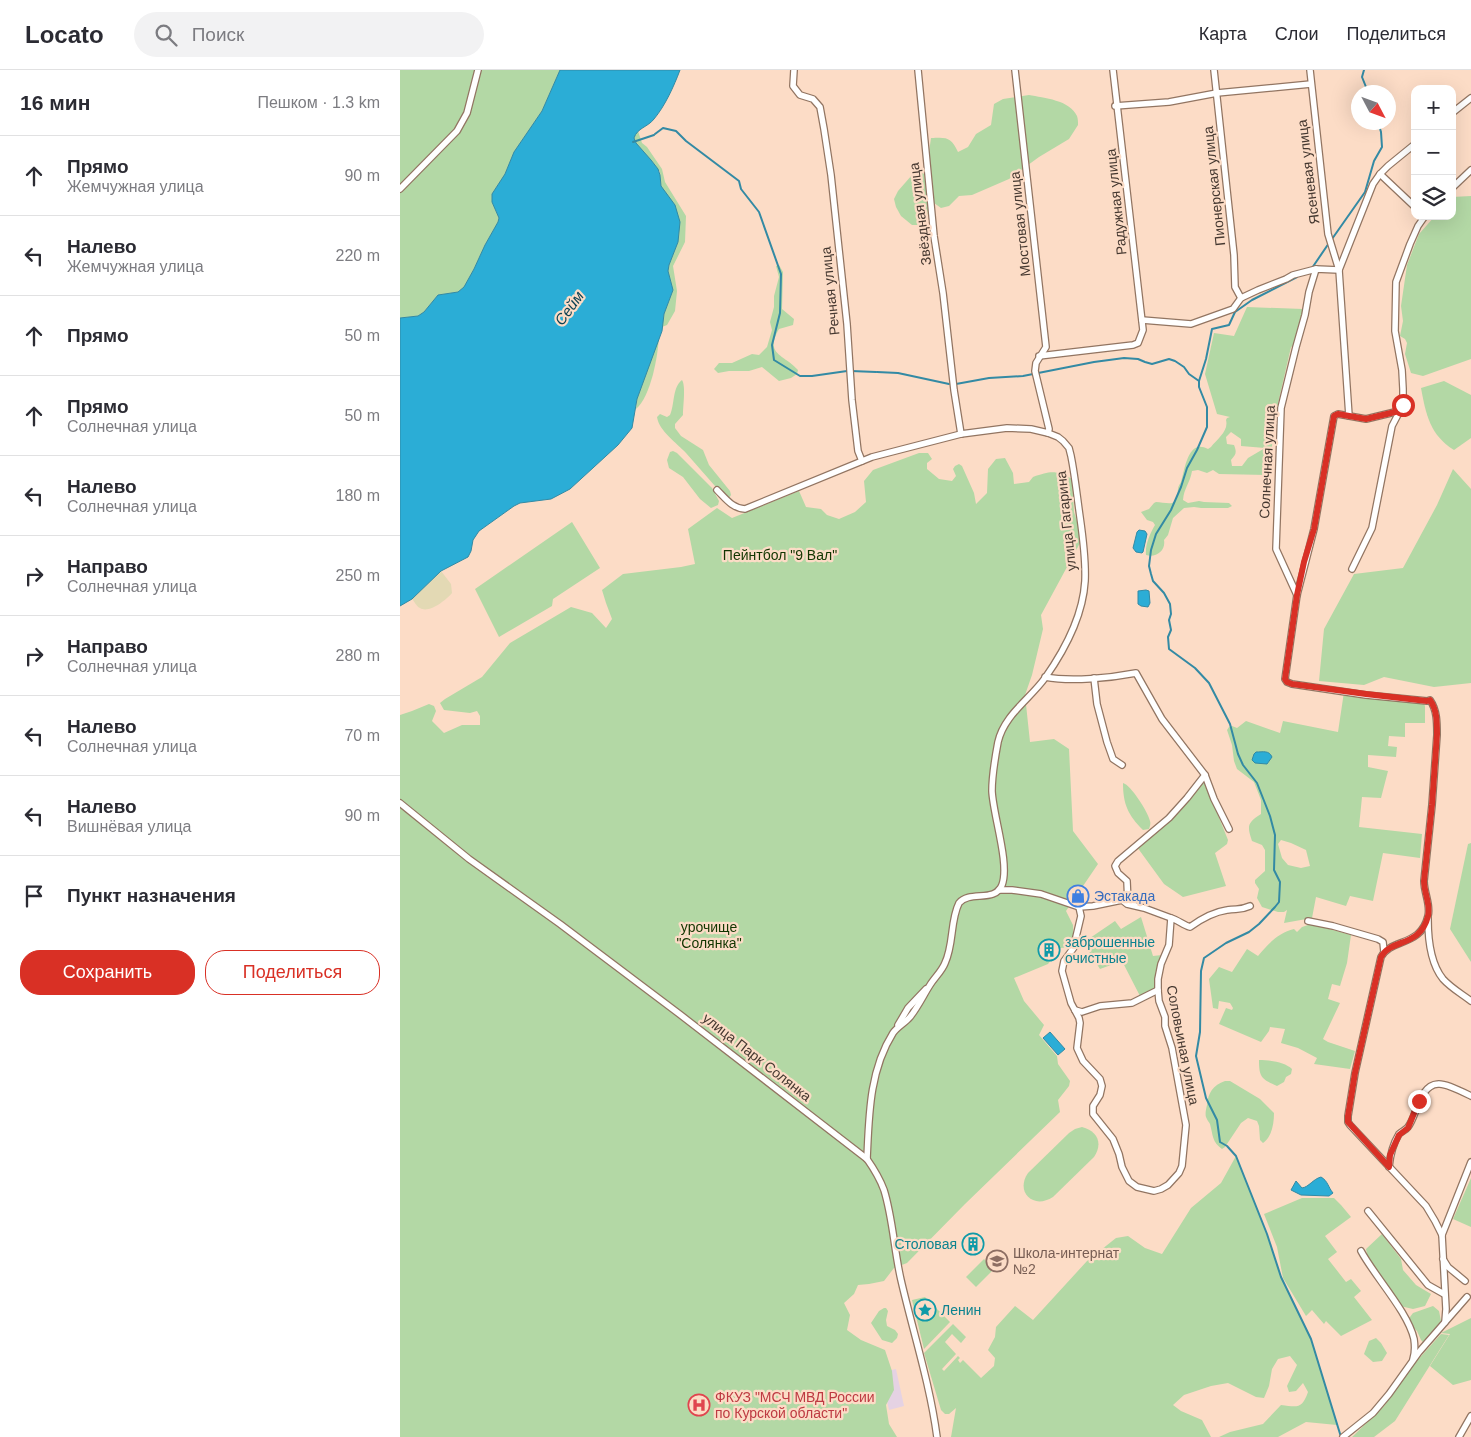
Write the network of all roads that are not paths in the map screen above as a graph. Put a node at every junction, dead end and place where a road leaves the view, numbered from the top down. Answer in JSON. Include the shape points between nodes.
{"nodes":[{"id":1,"x":478,"y":70,"type":"edge"},
{"id":2,"x":794,"y":70,"type":"edge"},
{"id":3,"x":918,"y":70,"type":"edge"},
{"id":4,"x":1015,"y":70,"type":"edge"},
{"id":5,"x":1113,"y":70,"type":"edge"},
{"id":6,"x":1214,"y":70,"type":"edge"},
{"id":7,"x":1310,"y":70,"type":"edge"},
{"id":8,"x":1311,"y":84,"type":"junction"},
{"id":9,"x":1217,"y":93,"type":"junction"},
{"id":10,"x":1471,"y":98,"type":"edge"},
{"id":11,"x":1116,"y":106,"type":"junction"},
{"id":12,"x":1456,"y":111,"type":"edge"},
{"id":13,"x":1411,"y":147,"type":"edge"},
{"id":14,"x":1471,"y":170,"type":"edge"},
{"id":15,"x":1380,"y":174,"type":"junction"},
{"id":16,"x":1456,"y":184,"type":"edge"},
{"id":17,"x":400,"y":189,"type":"edge"},
{"id":18,"x":1411,"y":203,"type":"edge"},
{"id":19,"x":1422,"y":220,"type":"edge"},
{"id":20,"x":1316,"y":269,"type":"junction"},
{"id":21,"x":1339,"y":270,"type":"junction"},
{"id":22,"x":1241,"y":298,"type":"junction"},
{"id":23,"x":1142,"y":320,"type":"junction"},
{"id":24,"x":1039,"y":356,"type":"junction"},
{"id":25,"x":1403,"y":405,"type":"junction"},
{"id":26,"x":1349,"y":416,"type":"junction"},
{"id":27,"x":1048,"y":433,"type":"junction"},
{"id":28,"x":962,"y":434,"type":"junction"},
{"id":29,"x":862,"y":461,"type":"junction"},
{"id":30,"x":717,"y":490,"type":"dead end"},
{"id":31,"x":1352,"y":569,"type":"dead end"},
{"id":32,"x":1297,"y":595,"type":"junction"},
{"id":33,"x":1045,"y":677,"type":"junction"},
{"id":34,"x":1094,"y":678,"type":"junction"},
{"id":35,"x":1122,"y":765,"type":"dead end"},
{"id":36,"x":1205,"y":775,"type":"junction"},
{"id":37,"x":400,"y":803,"type":"edge"},
{"id":38,"x":1229,"y":829,"type":"dead end"},
{"id":39,"x":998,"y":890,"type":"junction"},
{"id":40,"x":1128,"y":904,"type":"junction"},
{"id":41,"x":1250,"y":906,"type":"dead end"},
{"id":42,"x":1079,"y":907,"type":"junction"},
{"id":43,"x":1428,"y":917,"type":"junction"},
{"id":44,"x":1171,"y":918,"type":"junction"},
{"id":45,"x":1308,"y":922,"type":"dead end"},
{"id":46,"x":1384,"y":952,"type":"junction"},
{"id":47,"x":1158,"y":990,"type":"junction"},
{"id":48,"x":1471,"y":1001,"type":"edge"},
{"id":49,"x":1074,"y":1010,"type":"junction"},
{"id":50,"x":1471,"y":1096,"type":"edge"},
{"id":51,"x":867,"y":1160,"type":"junction"},
{"id":52,"x":1471,"y":1162,"type":"edge"},
{"id":53,"x":1389,"y":1167,"type":"junction"},
{"id":54,"x":1368,"y":1210,"type":"dead end"},
{"id":55,"x":1442,"y":1235,"type":"junction"},
{"id":56,"x":1361,"y":1251,"type":"dead end"},
{"id":57,"x":1442,"y":1257,"type":"junction"},
{"id":58,"x":1465,"y":1281,"type":"dead end"},
{"id":59,"x":1444,"y":1294,"type":"junction"},
{"id":60,"x":1467,"y":1297,"type":"dead end"},
{"id":61,"x":1445,"y":1322,"type":"junction"},
{"id":62,"x":1412,"y":1363,"type":"junction"},
{"id":63,"x":1471,"y":1416,"type":"edge"},
{"id":64,"x":937,"y":1437,"type":"edge"},
{"id":65,"x":1343,"y":1437,"type":"edge"},
{"id":66,"x":1459,"y":1437,"type":"edge"}],
"edges":[{"from":1,"to":17,"type":"street","via":[[468,113],[457,131]]},
{"from":2,"to":29,"type":"street","name":"Речная улица","via":[[793,86],[820,107],[824,129],[847,324],[852,400]]},
{"from":3,"to":28,"type":"street","name":"Звёздная улица","via":[[934,236]]},
{"from":4,"to":24,"type":"street","name":"Мостовая улица","via":[[1046,347]]},
{"from":5,"to":11,"type":"street","name":"Радужная улица"},
{"from":6,"to":9,"type":"street","name":"Пионерская улица"},
{"from":7,"to":8,"type":"street","name":"Ясеневая улица"},
{"from":8,"to":9,"type":"street"},
{"from":8,"to":21,"type":"street","name":"Ясеневая улица","via":[[1328,234]]},
{"from":9,"to":11,"type":"street","via":[[1169,102]]},
{"from":9,"to":22,"type":"street","name":"Пионерская улица","via":[[1235,287]]},
{"from":10,"to":12,"type":"street"},
{"from":11,"to":23,"type":"street","name":"Радужная улица"},
{"from":13,"to":15,"type":"street"},
{"from":14,"to":16,"type":"street"},
{"from":15,"to":18,"type":"street"},
{"from":15,"to":21,"type":"street","via":[[1373,184]]},
{"from":19,"to":25,"type":"street","via":[[1396,282],[1395,331],[1402,370]]},
{"from":20,"to":21,"type":"street"},
{"from":20,"to":22,"type":"street","via":[[1293,275]]},
{"from":20,"to":32,"type":"street","name":"Солнечная улица","via":[[1281,408],[1276,550]]},
{"from":21,"to":26,"type":"street"},
{"from":22,"to":23,"type":"street","via":[[1233,309],[1190,324]]},
{"from":23,"to":24,"type":"street","name":"Радужная улица","via":[[1143,330],[1138,343],[1133,345]]},
{"from":24,"to":27,"type":"street","name":"Мостовая улица","via":[[1036,373]]},
{"from":25,"to":26,"type":"street","via":[[1395,412],[1366,419]]},
{"from":25,"to":31,"type":"street","via":[[1392,426],[1372,528]]},
{"from":26,"to":32,"type":"street","via":[[1334,416],[1314,529]]},
{"from":27,"to":28,"type":"street","name":"улица Гагарина","via":[[1007,428]]},
{"from":27,"to":33,"type":"street","name":"улица Гагарина","via":[[1063,441],[1071,456],[1085,552],[1085,582],[1077,615]]},
{"from":28,"to":29,"type":"street","name":"улица Гагарина"},
{"from":29,"to":30,"type":"street","name":"улица Гагарина","via":[[745,509],[737,509]]},
{"from":32,"to":43,"type":"street","via":[[1287,682],[1430,700],[1434,706],[1436,750],[1424,881]]},
{"from":33,"to":34,"type":"street","via":[[1056,680]]},
{"from":33,"to":39,"type":"street","name":"улица Гагарина","via":[[1007,721],[999,738],[992,792],[1004,866]]},
{"from":34,"to":35,"type":"street","via":[[1107,742],[1113,759]]},
{"from":34,"to":36,"type":"street","via":[[1136,673],[1162,719]]},
{"from":36,"to":38,"type":"street"},
{"from":36,"to":40,"type":"street","via":[[1169,818],[1115,866],[1127,881]]},
{"from":37,"to":51,"type":"street","name":"улица Парк Солянка","via":[[469,859],[682,1016]]},
{"from":39,"to":42,"type":"street","via":[[1041,894]]},
{"from":39,"to":51,"type":"street","via":[[993,894],[968,897],[959,903],[945,964],[919,1006],[895,1030],[886,1047],[874,1081],[868,1120]]},
{"from":40,"to":42,"type":"street","via":[[1122,900]]},
{"from":40,"to":44,"type":"street"},
{"from":41,"to":44,"type":"street","via":[[1242,910],[1220,911],[1190,927]]},
{"from":42,"to":49,"type":"street","via":[[1081,916],[1075,946],[1064,961],[1062,971]]},
{"from":43,"to":46,"type":"street","via":[[1413,938]]},
{"from":43,"to":48,"type":"street","via":[[1433,959],[1442,978]]},
{"from":44,"to":47,"type":"street","name":"Соловьиная улица","via":[[1169,945],[1161,964]]},
{"from":45,"to":46,"type":"street","via":[[1378,939],[1383,942]]},
{"from":46,"to":53,"type":"street","via":[[1355,1073],[1348,1122]]},
{"from":47,"to":49,"type":"street","via":[[1132,1003],[1100,1006],[1082,1012]]},
{"from":47,"to":49,"type":"street","name":"Соловьиная улица","via":[[1186,1125],[1179,1173],[1168,1185],[1154,1191],[1133,1185],[1125,1174],[1113,1139],[1093,1114],[1102,1086],[1079,1053],[1080,1023]]},
{"from":50,"to":53,"type":"street","via":[[1441,1084],[1430,1088],[1419,1101],[1408,1128],[1399,1135],[1390,1155]]},
{"from":51,"to":64,"type":"street","name":"улица Парк Солянка","via":[[884,1190],[900,1278],[934,1413]]},
{"from":52,"to":55,"type":"street"},
{"from":53,"to":55,"type":"street","via":[[1426,1206]]},
{"from":54,"to":59,"type":"street","via":[[1428,1285]]},
{"from":55,"to":57,"type":"street"},
{"from":56,"to":62,"type":"street","via":[[1412,1332],[1415,1352]]},
{"from":57,"to":58,"type":"street","via":[[1448,1267]]},
{"from":57,"to":59,"type":"street"},
{"from":59,"to":61,"type":"street"},
{"from":60,"to":61,"type":"street"},
{"from":61,"to":62,"type":"street"},
{"from":62,"to":65,"type":"street","via":[[1373,1413]]},
{"from":63,"to":66,"type":"street"}]}
